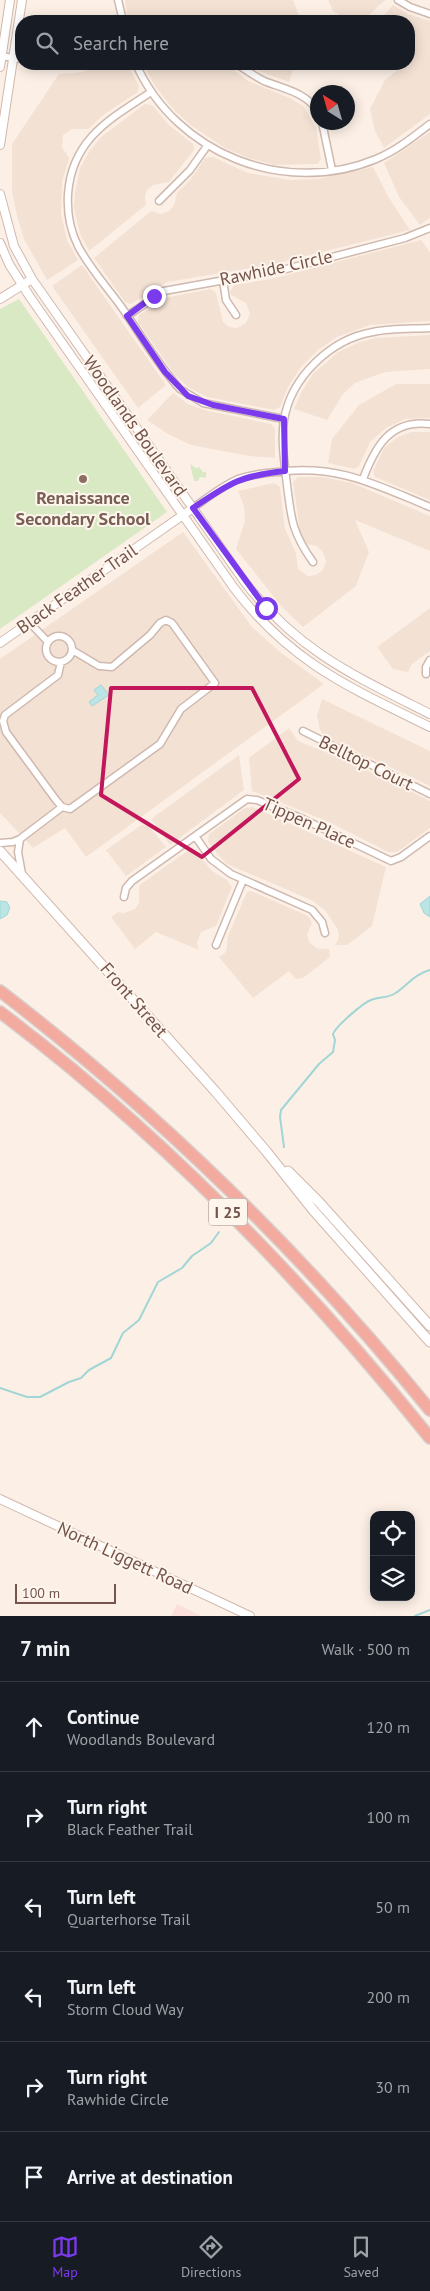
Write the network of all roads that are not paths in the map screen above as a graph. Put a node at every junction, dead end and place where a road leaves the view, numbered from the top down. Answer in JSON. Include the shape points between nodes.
{"nodes":[{"id":1,"x":10,"y":0,"type":"edge"},
{"id":2,"x":22,"y":0,"type":"edge"},
{"id":3,"x":118,"y":0,"type":"edge"},
{"id":4,"x":402,"y":1,"type":"edge"},
{"id":5,"x":430,"y":14,"type":"edge"},
{"id":6,"x":21,"y":15,"type":"edge"},
{"id":7,"x":122,"y":15,"type":"edge"},
{"id":8,"x":1,"y":56,"type":"edge"},
{"id":9,"x":15,"y":58,"type":"edge"},
{"id":10,"x":0,"y":67,"type":"edge"},
{"id":11,"x":15,"y":68,"type":"edge"},
{"id":12,"x":139,"y":70,"type":"edge"},
{"id":13,"x":247,"y":70,"type":"edge"},
{"id":14,"x":151,"y":92,"type":"junction"},
{"id":15,"x":310,"y":102,"type":"edge"},
{"id":16,"x":430,"y":124,"type":"edge"},
{"id":17,"x":324,"y":130,"type":"edge"},
{"id":18,"x":0,"y":145,"type":"edge"},
{"id":19,"x":208,"y":146,"type":"junction"},
{"id":20,"x":332,"y":170,"type":"junction"},
{"id":21,"x":0,"y":194,"type":"edge"},
{"id":22,"x":159,"y":201,"type":"dead end"},
{"id":23,"x":430,"y":228,"type":"edge"},
{"id":24,"x":0,"y":243,"type":"edge"},
{"id":25,"x":32,"y":279,"type":"junction"},
{"id":26,"x":223,"y":280,"type":"junction"},
{"id":27,"x":22,"y":285,"type":"junction"},
{"id":28,"x":0,"y":298,"type":"edge"},
{"id":29,"x":236,"y":315,"type":"dead end"},
{"id":30,"x":127,"y":316,"type":"junction"},
{"id":31,"x":430,"y":328,"type":"edge"},
{"id":32,"x":284,"y":419,"type":"junction"},
{"id":33,"x":430,"y":424,"type":"edge"},
{"id":34,"x":285,"y":471,"type":"junction"},
{"id":35,"x":363,"y":479,"type":"junction"},
{"id":36,"x":430,"y":507,"type":"edge"},
{"id":37,"x":193,"y":508,"type":"junction"},
{"id":38,"x":183,"y":515,"type":"junction"},
{"id":39,"x":312,"y":562,"type":"dead end"},
{"id":40,"x":30,"y":623,"type":"junction"},
{"id":41,"x":48,"y":642,"type":"junction"},
{"id":42,"x":0,"y":643,"type":"edge"},
{"id":43,"x":72,"y":650,"type":"junction"},
{"id":44,"x":430,"y":660,"type":"edge"},
{"id":45,"x":61,"y":662,"type":"junction"},
{"id":46,"x":426,"y":674,"type":"dead end"},
{"id":47,"x":430,"y":714,"type":"edge"},
{"id":48,"x":430,"y":727,"type":"edge"},
{"id":49,"x":303,"y":731,"type":"dead end"},
{"id":50,"x":430,"y":794,"type":"edge"},
{"id":51,"x":62,"y":807,"type":"junction"},
{"id":52,"x":195,"y":836,"type":"junction"},
{"id":53,"x":430,"y":836,"type":"edge"},
{"id":54,"x":20,"y":839,"type":"junction"},
{"id":55,"x":0,"y":843,"type":"edge"},
{"id":56,"x":0,"y":851,"type":"edge"},
{"id":57,"x":22,"y":874,"type":"junction"},
{"id":58,"x":243,"y":880,"type":"junction"},
{"id":59,"x":124,"y":897,"type":"dead end"},
{"id":60,"x":325,"y":933,"type":"dead end"},
{"id":61,"x":216,"y":945,"type":"dead end"},
{"id":62,"x":0,"y":991,"type":"edge"},
{"id":63,"x":0,"y":1012,"type":"edge"},
{"id":64,"x":266,"y":1151,"type":"junction"},
{"id":65,"x":430,"y":1326,"type":"edge"},
{"id":66,"x":430,"y":1342,"type":"edge"},
{"id":67,"x":430,"y":1410,"type":"edge"},
{"id":68,"x":430,"y":1438,"type":"edge"},
{"id":69,"x":0,"y":1500,"type":"edge"},
{"id":70,"x":250,"y":1616,"type":"edge"}],
"edges":[{"from":1,"to":8,"type":"street"},
{"from":2,"to":6,"type":"street"},
{"from":3,"to":7,"type":"street"},
{"from":4,"to":5,"type":"street"},
{"from":8,"to":9,"type":"street"},
{"from":8,"to":10,"type":"street"},
{"from":11,"to":18,"type":"street"},
{"from":12,"to":14,"type":"street"},
{"from":13,"to":15,"type":"street","via":[[258,78],[298,93]]},
{"from":14,"to":19,"type":"street","via":[[171,116]]},
{"from":14,"to":30,"type":"street","via":[[91,136],[77,158],[69,186],[72,233]]},
{"from":16,"to":20,"type":"street","via":[[401,146],[378,158]]},
{"from":17,"to":20,"type":"street"},
{"from":19,"to":20,"type":"street","via":[[258,168],[284,172]]},
{"from":19,"to":22,"type":"street","via":[[190,170]]},
{"from":21,"to":25,"type":"street","name":"Woodlands Boulevard","via":[[14,246]]},
{"from":23,"to":26,"type":"street","name":"Rawhide Circle","via":[[405,238],[286,269]]},
{"from":24,"to":27,"type":"street","name":"Woodlands Boulevard"},
{"from":25,"to":27,"type":"street"},
{"from":25,"to":37,"type":"street","name":"Woodlands Boulevard"},
{"from":26,"to":29,"type":"street","via":[[226,300]]},
{"from":26,"to":30,"type":"street","name":"Rawhide Circle","via":[[164,291]]},
{"from":27,"to":28,"type":"street"},
{"from":27,"to":38,"type":"street","name":"Woodlands Boulevard"},
{"from":30,"to":32,"type":"street","via":[[169,377],[188,396],[208,404]]},
{"from":31,"to":32,"type":"street","via":[[374,331],[330,350],[296,388]]},
{"from":32,"to":34,"type":"street"},
{"from":33,"to":35,"type":"street","via":[[406,426],[386,437],[372,456]]},
{"from":34,"to":35,"type":"street","name":"Black Feather Trail","via":[[331,471]]},
{"from":34,"to":37,"type":"street","name":"Black Feather Trail","via":[[237,480]]},
{"from":34,"to":39,"type":"street","via":[[293,528]]},
{"from":35,"to":36,"type":"street","name":"Black Feather Trail"},
{"from":37,"to":38,"type":"street","name":"Black Feather Trail"},
{"from":37,"to":47,"type":"street","name":"Woodlands Boulevard","via":[[254,595],[290,632],[337,666]]},
{"from":38,"to":40,"type":"street","name":"Black Feather Trail"},
{"from":38,"to":48,"type":"street","name":"Woodlands Boulevard","via":[[245,602],[282,641],[331,677]]},
{"from":40,"to":41,"type":"street"},
{"from":40,"to":42,"type":"street","name":"Black Feather Trail"},
{"from":41,"to":43,"type":"street","via":[[61,637],[69,641]]},
{"from":41,"to":45,"type":"street","via":[[49,658]]},
{"from":43,"to":45,"type":"street","via":[[69,658]]},
{"from":43,"to":51,"type":"street","via":[[99,666],[112,667],[166,620],[172,623],[215,683],[181,709],[166,737],[154,748],[74,808]]},
{"from":44,"to":46,"type":"street"},
{"from":45,"to":51,"type":"street","via":[[58,675],[5,715],[3,721],[6,732]]},
{"from":49,"to":50,"type":"street","name":"Belltop Court"},
{"from":51,"to":54,"type":"street"},
{"from":52,"to":53,"type":"street","name":"Tippen Place","via":[[249,798],[391,860],[401,857]]},
{"from":52,"to":58,"type":"street","via":[[215,863]]},
{"from":52,"to":59,"type":"street","name":"Tippen Place","via":[[130,883]]},
{"from":54,"to":55,"type":"street"},
{"from":54,"to":57,"type":"street","via":[[18,852]]},
{"from":56,"to":57,"type":"main road","name":"Front Street"},
{"from":57,"to":64,"type":"main road","name":"Front Street"},
{"from":58,"to":60,"type":"street","via":[[312,910],[322,922]]},
{"from":58,"to":61,"type":"street"},
{"from":62,"to":67,"type":"highway","number":"I 25","via":[[114,1082],[222,1181],[342,1306]]},
{"from":63,"to":68,"type":"highway","number":"I 25","via":[[124,1114],[225,1208],[334,1324]]},
{"from":64,"to":65,"type":"main road","name":"Front Street","via":[[319,1202]]},
{"from":64,"to":66,"type":"main road","name":"Front Street","via":[[313,1210]]},
{"from":69,"to":70,"type":"street","name":"North Liggett Road"}]}
